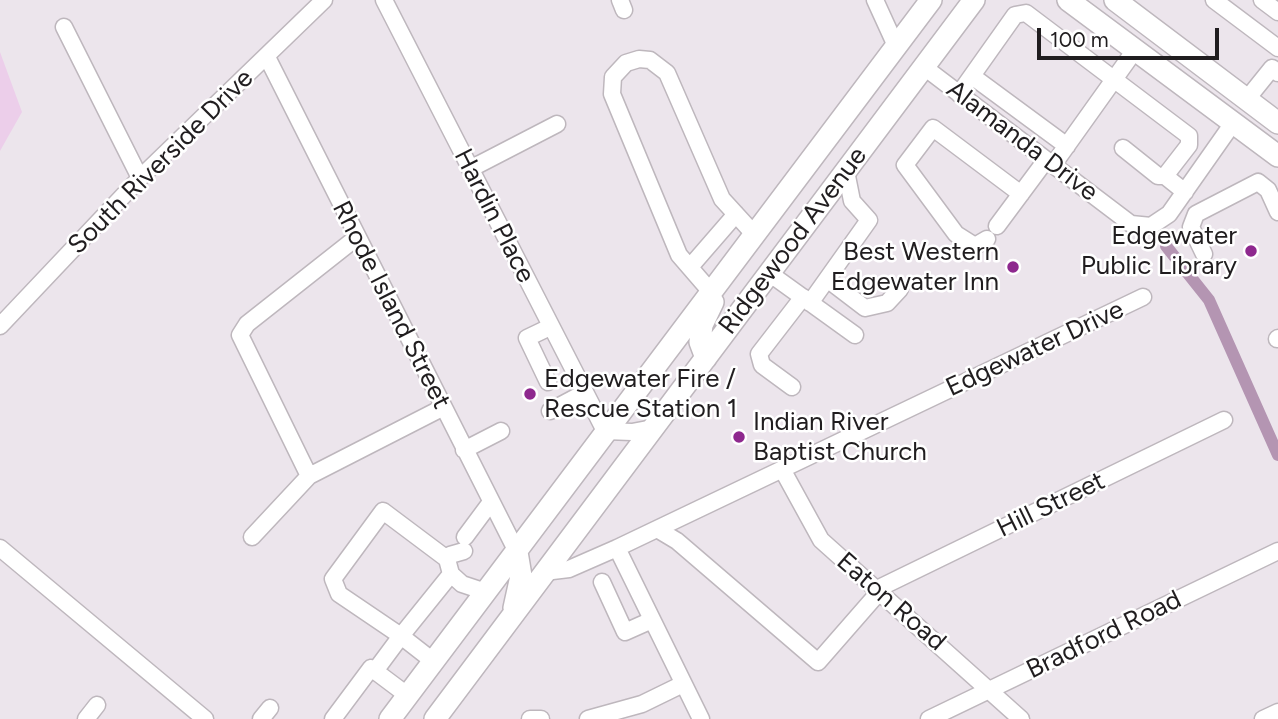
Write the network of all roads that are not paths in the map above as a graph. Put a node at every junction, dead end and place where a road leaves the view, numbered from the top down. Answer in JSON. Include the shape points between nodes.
{"nodes":[{"id":1,"x":324,"y":0,"type":"edge"},
{"id":2,"x":384,"y":0,"type":"edge"},
{"id":3,"x":875,"y":0,"type":"edge"},
{"id":4,"x":930,"y":0,"type":"edge"},
{"id":5,"x":974,"y":0,"type":"edge"},
{"id":6,"x":1069,"y":0,"type":"edge"},
{"id":7,"x":1115,"y":0,"type":"edge"},
{"id":8,"x":1214,"y":0,"type":"edge"},
{"id":9,"x":1262,"y":0,"type":"edge"},
{"id":10,"x":1278,"y":12,"type":"edge"},
{"id":11,"x":64,"y":27,"type":"dead end"},
{"id":12,"x":896,"y":46,"type":"junction"},
{"id":13,"x":1278,"y":48,"type":"edge"},
{"id":14,"x":1135,"y":50,"type":"junction"},
{"id":15,"x":267,"y":57,"type":"junction"},
{"id":16,"x":924,"y":67,"type":"junction"},
{"id":17,"x":1276,"y":67,"type":"edge"},
{"id":18,"x":972,"y":76,"type":"junction"},
{"id":19,"x":1115,"y":78,"type":"junction"},
{"id":20,"x":960,"y":94,"type":"junction"},
{"id":21,"x":1247,"y":99,"type":"junction"},
{"id":22,"x":1233,"y":123,"type":"junction"},
{"id":23,"x":1278,"y":123,"type":"edge"},
{"id":24,"x":557,"y":124,"type":"dead end"},
{"id":25,"x":1067,"y":146,"type":"junction"},
{"id":26,"x":1124,"y":148,"type":"dead end"},
{"id":27,"x":1278,"y":156,"type":"edge"},
{"id":28,"x":1049,"y":163,"type":"junction"},
{"id":29,"x":470,"y":169,"type":"junction"},
{"id":30,"x":846,"y":171,"type":"junction"},
{"id":31,"x":1165,"y":176,"type":"junction"},
{"id":32,"x":140,"y":178,"type":"junction"},
{"id":33,"x":1187,"y":188,"type":"junction"},
{"id":34,"x":1021,"y":194,"type":"junction"},
{"id":35,"x":1212,"y":205,"type":"junction"},
{"id":36,"x":1278,"y":212,"type":"edge"},
{"id":37,"x":736,"y":214,"type":"junction"},
{"id":38,"x":754,"y":234,"type":"junction"},
{"id":39,"x":356,"y":237,"type":"junction"},
{"id":40,"x":1204,"y":254,"type":"dead end"},
{"id":41,"x":690,"y":267,"type":"junction"},
{"id":42,"x":727,"y":271,"type":"junction"},
{"id":43,"x":769,"y":273,"type":"junction"},
{"id":44,"x":827,"y":279,"type":"junction"},
{"id":45,"x":900,"y":289,"type":"dead end"},
{"id":46,"x":711,"y":292,"type":"junction"},
{"id":47,"x":1143,"y":297,"type":"dead end"},
{"id":48,"x":806,"y":300,"type":"junction"},
{"id":49,"x":0,"y":326,"type":"edge"},
{"id":50,"x":550,"y":327,"type":"junction"},
{"id":51,"x":855,"y":335,"type":"dead end"},
{"id":52,"x":706,"y":358,"type":"junction"},
{"id":53,"x":548,"y":382,"type":"dead end"},
{"id":54,"x":792,"y":387,"type":"dead end"},
{"id":55,"x":584,"y":393,"type":"junction"},
{"id":56,"x":442,"y":408,"type":"junction"},
{"id":57,"x":550,"y":411,"type":"dead end"},
{"id":58,"x":1224,"y":421,"type":"dead end"},
{"id":59,"x":653,"y":428,"type":"junction"},
{"id":60,"x":502,"y":431,"type":"dead end"},
{"id":61,"x":605,"y":431,"type":"junction"},
{"id":62,"x":464,"y":450,"type":"junction"},
{"id":63,"x":782,"y":469,"type":"junction"},
{"id":64,"x":309,"y":476,"type":"junction"},
{"id":65,"x":491,"y":502,"type":"junction"},
{"id":66,"x":657,"y":529,"type":"junction"},
{"id":67,"x":252,"y":537,"type":"dead end"},
{"id":68,"x":0,"y":548,"type":"edge"},
{"id":69,"x":460,"y":548,"type":"junction"},
{"id":70,"x":617,"y":548,"type":"junction"},
{"id":71,"x":1278,"y":551,"type":"edge"},
{"id":72,"x":517,"y":552,"type":"junction"},
{"id":73,"x":544,"y":572,"type":"junction"},
{"id":74,"x":602,"y":582,"type":"dead end"},
{"id":75,"x":879,"y":590,"type":"junction"},
{"id":76,"x":486,"y":592,"type":"junction"},
{"id":77,"x":512,"y":617,"type":"junction"},
{"id":78,"x":652,"y":620,"type":"junction"},
{"id":79,"x":401,"y":636,"type":"junction"},
{"id":80,"x":433,"y":661,"type":"junction"},
{"id":81,"x":375,"y":671,"type":"junction"},
{"id":82,"x":683,"y":684,"type":"junction"},
{"id":83,"x":991,"y":690,"type":"junction"},
{"id":84,"x":407,"y":695,"type":"junction"},
{"id":85,"x":97,"y":705,"type":"dead end"},
{"id":86,"x":1278,"y":712,"type":"edge"},
{"id":87,"x":86,"y":719,"type":"edge"},
{"id":88,"x":205,"y":719,"type":"edge"},
{"id":89,"x":333,"y":719,"type":"edge"},
{"id":90,"x":390,"y":719,"type":"edge"},
{"id":91,"x":435,"y":719,"type":"edge"},
{"id":92,"x":530,"y":719,"type":"edge"},
{"id":93,"x":541,"y":719,"type":"edge"},
{"id":94,"x":588,"y":719,"type":"edge"},
{"id":95,"x":701,"y":719,"type":"edge"},
{"id":96,"x":929,"y":719,"type":"edge"},
{"id":97,"x":1021,"y":719,"type":"edge"},
{"id":98,"x":1263,"y":719,"type":"edge"}],
"edges":[{"from":1,"to":15,"type":"street","name":"South Riverside Drive"},
{"from":2,"to":29,"type":"street","name":"Hardin Place"},
{"from":3,"to":12,"type":"street"},
{"from":4,"to":12,"type":"main road","name":"Ridgewood Avenue"},
{"from":5,"to":16,"type":"main road","name":"Ridgewood Avenue"},
{"from":6,"to":14,"type":"main road"},
{"from":7,"to":21,"type":"main road"},
{"from":8,"to":13,"type":"street"},
{"from":9,"to":10,"type":"street"},
{"from":11,"to":32,"type":"street"},
{"from":12,"to":38,"type":"main road","name":"Ridgewood Avenue"},
{"from":14,"to":19,"type":"street"},
{"from":14,"to":22,"type":"main road"},
{"from":15,"to":32,"type":"street","name":"South Riverside Drive"},
{"from":15,"to":39,"type":"street","name":"Rhode Island Street"},
{"from":16,"to":20,"type":"street","name":"Alamanda Drive"},
{"from":16,"to":30,"type":"main road","name":"Ridgewood Avenue"},
{"from":17,"to":21,"type":"street"},
{"from":18,"to":19,"type":"street","via":[[1021,12]]},
{"from":18,"to":20,"type":"street"},
{"from":18,"to":25,"type":"street"},
{"from":19,"to":25,"type":"street"},
{"from":19,"to":31,"type":"street","via":[[1189,136],[1189,145]]},
{"from":20,"to":28,"type":"street","name":"Alamanda Drive"},
{"from":21,"to":23,"type":"main road"},
{"from":22,"to":27,"type":"main road"},
{"from":22,"to":33,"type":"street","name":"Alamanda Drive"},
{"from":24,"to":29,"type":"street"},
{"from":25,"to":28,"type":"street"},
{"from":26,"to":31,"type":"street","via":[[1158,176]]},
{"from":28,"to":33,"type":"street","name":"Alamanda Drive","via":[[1131,224],[1151,226],[1169,214]]},
{"from":28,"to":34,"type":"street"},
{"from":29,"to":50,"type":"street","name":"Hardin Place"},
{"from":30,"to":43,"type":"main road","name":"Ridgewood Avenue"},
{"from":30,"to":44,"type":"street","via":[[852,201],[869,220]]},
{"from":31,"to":33,"type":"street"},
{"from":32,"to":49,"type":"street","name":"South Riverside Drive"},
{"from":33,"to":35,"type":"street"},
{"from":34,"to":34,"type":"street","via":[[975,246],[956,234],[905,165],[933,128]]},
{"from":35,"to":36,"type":"street","via":[[1258,182],[1268,190]]},
{"from":35,"to":40,"type":"street","via":[[1191,221]]},
{"from":37,"to":38,"type":"street"},
{"from":37,"to":41,"type":"street"},
{"from":37,"to":41,"type":"street","via":[[722,199],[667,73],[650,60],[626,63],[613,77],[612,94],[679,255]]},
{"from":38,"to":42,"type":"main road","name":"Ridgewood Avenue"},
{"from":39,"to":56,"type":"street","name":"Rhode Island Street"},
{"from":39,"to":64,"type":"street","via":[[247,324],[240,335]]},
{"from":41,"to":46,"type":"street"},
{"from":42,"to":46,"type":"main road","name":"Ridgewood Avenue"},
{"from":42,"to":52,"type":"main road","via":[[702,325],[700,342]]},
{"from":43,"to":48,"type":"street"},
{"from":43,"to":52,"type":"main road","name":"Ridgewood Avenue"},
{"from":44,"to":45,"type":"street","via":[[865,308],[887,303]]},
{"from":44,"to":48,"type":"street"},
{"from":46,"to":61,"type":"main road","name":"Ridgewood Avenue"},
{"from":47,"to":63,"type":"street","name":"Edgewater Drive"},
{"from":48,"to":51,"type":"street"},
{"from":48,"to":54,"type":"street","via":[[759,354],[762,365]]},
{"from":50,"to":53,"type":"street","via":[[527,338]]},
{"from":50,"to":55,"type":"street","name":"Hardin Place"},
{"from":52,"to":59,"type":"main road","name":"Ridgewood Avenue"},
{"from":55,"to":57,"type":"street"},
{"from":55,"to":61,"type":"street","name":"Hardin Place"},
{"from":56,"to":62,"type":"street","name":"Rhode Island Street"},
{"from":56,"to":64,"type":"street"},
{"from":58,"to":75,"type":"street","name":"Hill Street"},
{"from":59,"to":61,"type":"street"},
{"from":59,"to":73,"type":"main road","name":"Ridgewood Avenue"},
{"from":60,"to":62,"type":"street"},
{"from":61,"to":72,"type":"main road","name":"Ridgewood Avenue"},
{"from":62,"to":65,"type":"street","name":"Rhode Island Street"},
{"from":63,"to":66,"type":"street","name":"Edgewater Drive"},
{"from":63,"to":75,"type":"street","name":"Eaton Road","via":[[821,540]]},
{"from":64,"to":67,"type":"street"},
{"from":65,"to":69,"type":"street"},
{"from":65,"to":72,"type":"street","name":"Rhode Island Street"},
{"from":66,"to":70,"type":"street","name":"Edgewater Drive"},
{"from":66,"to":75,"type":"street","via":[[818,662]]},
{"from":68,"to":88,"type":"street"},
{"from":69,"to":76,"type":"street","via":[[463,584]]},
{"from":69,"to":79,"type":"street"},
{"from":69,"to":79,"type":"street","via":[[383,511],[333,579],[339,594]]},
{"from":70,"to":73,"type":"street","name":"Edgewater Drive","via":[[569,569]]},
{"from":70,"to":78,"type":"street"},
{"from":71,"to":83,"type":"street","name":"Bradford Road"},
{"from":72,"to":76,"type":"main road","name":"Ridgewood Avenue"},
{"from":72,"to":77,"type":"main road","name":"Ridgewood Avenue","via":[[521,576]]},
{"from":73,"to":77,"type":"main road","name":"Ridgewood Avenue"},
{"from":74,"to":78,"type":"street","via":[[625,632]]},
{"from":75,"to":83,"type":"street","name":"Eaton Road"},
{"from":76,"to":80,"type":"main road","name":"Ridgewood Avenue"},
{"from":77,"to":91,"type":"main road","name":"Ridgewood Avenue"},
{"from":78,"to":82,"type":"street"},
{"from":79,"to":80,"type":"street"},
{"from":79,"to":81,"type":"street"},
{"from":80,"to":84,"type":"main road","name":"Ridgewood Avenue"},
{"from":81,"to":84,"type":"street"},
{"from":81,"to":89,"type":"street","via":[[371,668]]},
{"from":82,"to":94,"type":"street","via":[[642,704]]},
{"from":82,"to":95,"type":"street"},
{"from":83,"to":96,"type":"street","name":"Bradford Road"},
{"from":83,"to":97,"type":"street","name":"Eaton Road"},
{"from":84,"to":90,"type":"main road","name":"Ridgewood Avenue"},
{"from":85,"to":87,"type":"street"},
{"from":86,"to":98,"type":"street"},
{"from":92,"to":93,"type":"street"}]}
